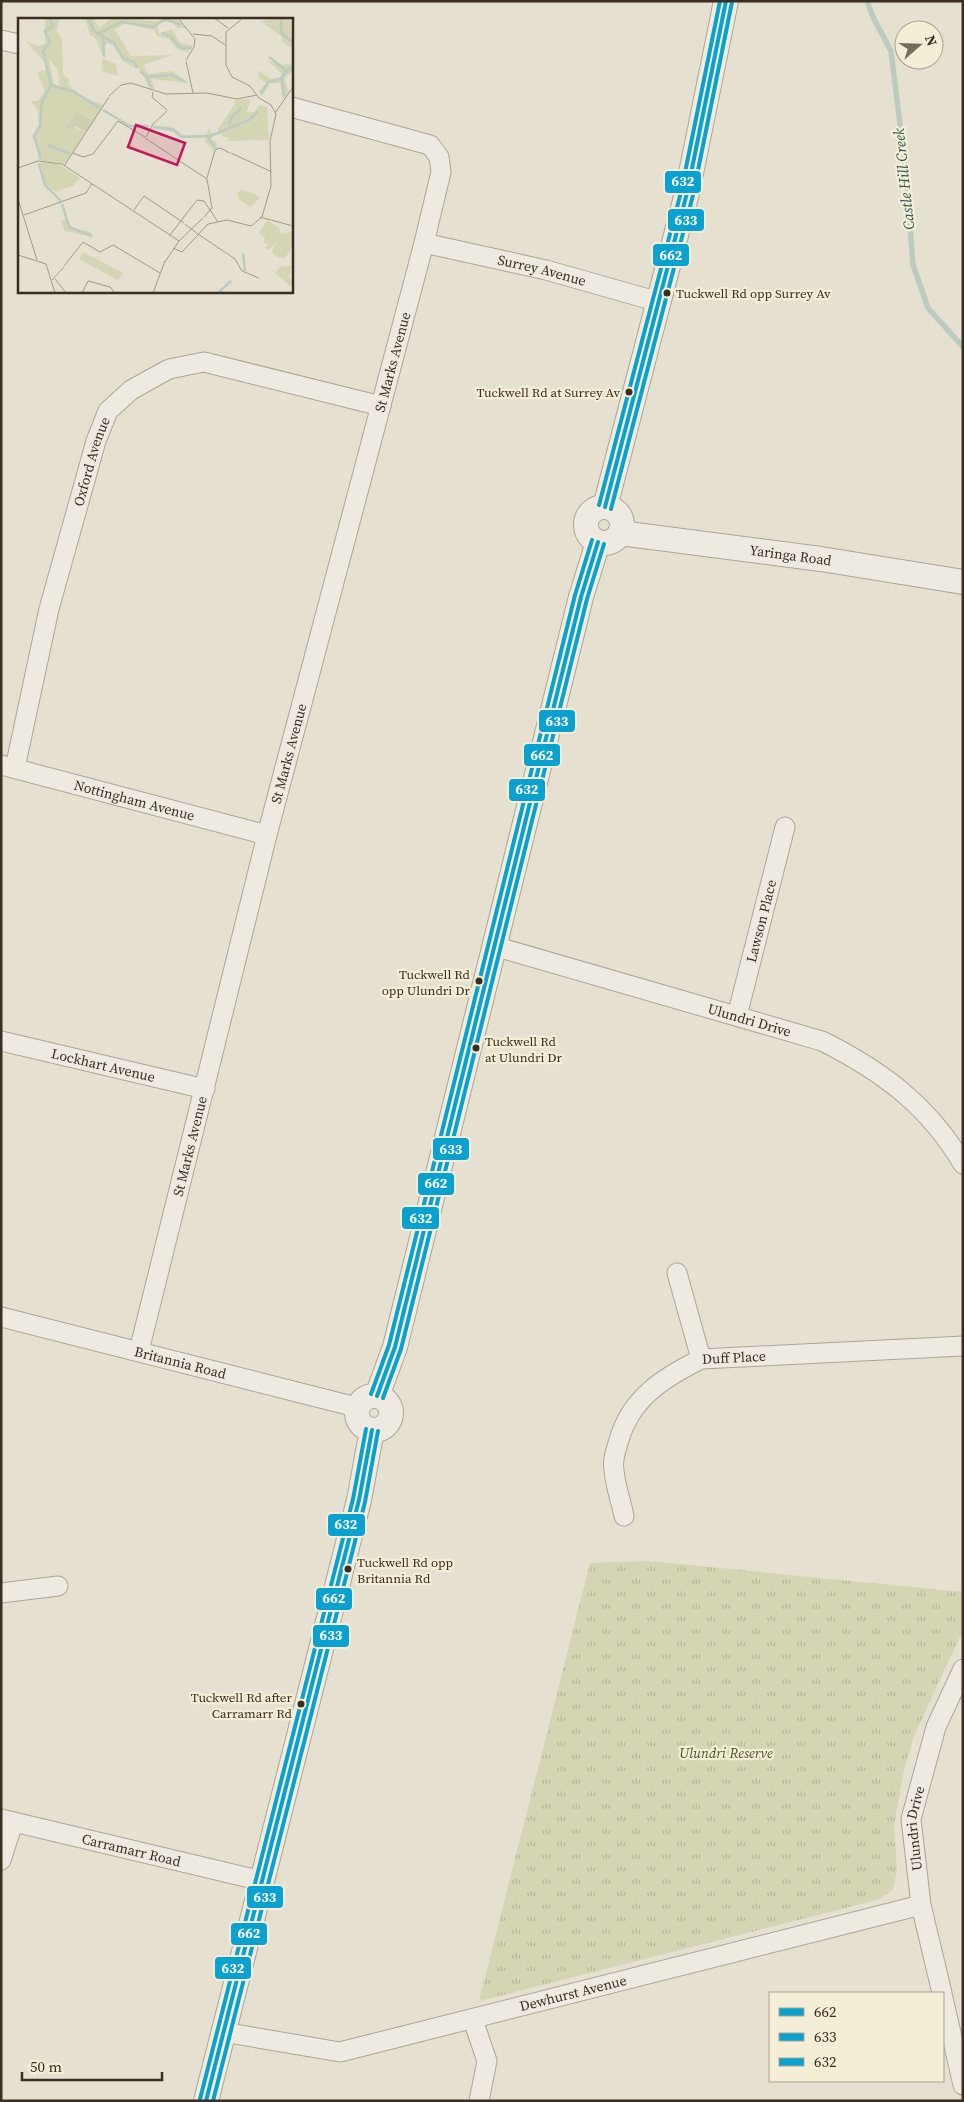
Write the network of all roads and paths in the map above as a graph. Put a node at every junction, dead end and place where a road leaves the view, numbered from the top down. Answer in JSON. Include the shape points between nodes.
{"nodes":[{"id":1,"x":726,"y":1,"type":"edge"},
{"id":2,"x":1,"y":40,"type":"edge"},
{"id":3,"x":18,"y":44,"type":"edge"},
{"id":4,"x":292,"y":107,"type":"edge"},
{"id":5,"x":424,"y":243,"type":"junction"},
{"id":6,"x":659,"y":302,"type":"junction"},
{"id":7,"x":381,"y":406,"type":"junction"},
{"id":8,"x":604,"y":507,"type":"junction"},
{"id":9,"x":620,"y":532,"type":"junction"},
{"id":10,"x":598,"y":542,"type":"junction"},
{"id":11,"x":963,"y":582,"type":"edge"},
{"id":12,"x":8,"y":766,"type":"edge"},
{"id":13,"x":785,"y":827,"type":"dead end"},
{"id":14,"x":267,"y":835,"type":"junction"},
{"id":15,"x":494,"y":946,"type":"junction"},
{"id":16,"x":736,"y":1016,"type":"junction"},
{"id":17,"x":1,"y":1041,"type":"edge"},
{"id":18,"x":205,"y":1090,"type":"junction"},
{"id":19,"x":963,"y":1164,"type":"edge"},
{"id":20,"x":677,"y":1272,"type":"dead end"},
{"id":21,"x":1,"y":1317,"type":"edge"},
{"id":22,"x":963,"y":1346,"type":"edge"},
{"id":23,"x":139,"y":1351,"type":"junction"},
{"id":24,"x":701,"y":1359,"type":"junction"},
{"id":25,"x":377,"y":1396,"type":"junction"},
{"id":26,"x":358,"y":1410,"type":"junction"},
{"id":27,"x":372,"y":1430,"type":"junction"},
{"id":28,"x":624,"y":1516,"type":"dead end"},
{"id":29,"x":58,"y":1586,"type":"dead end"},
{"id":30,"x":1,"y":1593,"type":"edge"},
{"id":31,"x":963,"y":1669,"type":"edge"},
{"id":32,"x":7,"y":1821,"type":"edge"},
{"id":33,"x":1,"y":1860,"type":"edge"},
{"id":34,"x":262,"y":1881,"type":"junction"},
{"id":35,"x":921,"y":1905,"type":"junction"},
{"id":36,"x":942,"y":1992,"type":"edge"},
{"id":37,"x":944,"y":2002,"type":"edge"},
{"id":38,"x":473,"y":2020,"type":"junction"},
{"id":39,"x":223,"y":2032,"type":"junction"},
{"id":40,"x":963,"y":2085,"type":"edge"},
{"id":41,"x":206,"y":2101,"type":"edge"},
{"id":42,"x":479,"y":2101,"type":"edge"}],
"edges":[{"from":1,"to":6,"type":"street","via":[[687,192]]},
{"from":2,"to":3,"type":"street"},
{"from":4,"to":5,"type":"street","name":"St Marks Avenue","via":[[430,145],[439,157],[441,172]]},
{"from":5,"to":6,"type":"street","name":"Surrey Avenue","via":[[546,270]]},
{"from":5,"to":7,"type":"street","name":"St Marks Avenue"},
{"from":6,"to":8,"type":"street"},
{"from":7,"to":12,"type":"street","name":"Oxford Avenue","via":[[204,362],[169,369],[131,390],[108,411],[96,441]]},
{"from":7,"to":14,"type":"street","name":"St Marks Avenue"},
{"from":8,"to":9,"type":"street","via":[[619,516]]},
{"from":8,"to":10,"type":"street","via":[[593,510],[586,520],[587,532]]},
{"from":9,"to":10,"type":"street","via":[[612,541]]},
{"from":9,"to":11,"type":"street","name":"Yaringa Road"},
{"from":10,"to":15,"type":"street","via":[[581,597]]},
{"from":12,"to":14,"type":"street","name":"Nottingham Avenue"},
{"from":13,"to":16,"type":"street","name":"Lawson Place"},
{"from":14,"to":18,"type":"street","name":"St Marks Avenue"},
{"from":15,"to":16,"type":"street","name":"Ulundri Drive"},
{"from":15,"to":25,"type":"street","via":[[394,1347]]},
{"from":16,"to":19,"type":"street","name":"Ulundri Drive","via":[[822,1041],[856,1058],[889,1080],[925,1112]]},
{"from":17,"to":18,"type":"street","name":"Lockhart Avenue"},
{"from":18,"to":23,"type":"street","name":"St Marks Avenue"},
{"from":20,"to":24,"type":"street"},
{"from":21,"to":23,"type":"street","name":"Britannia Road"},
{"from":22,"to":24,"type":"street","name":"Duff Place"},
{"from":23,"to":26,"type":"street","name":"Britannia Road"},
{"from":24,"to":28,"type":"street","name":"Duff Place","via":[[648,1390],[626,1421],[614,1458]]},
{"from":25,"to":26,"type":"street","via":[[362,1401]]},
{"from":25,"to":27,"type":"street","via":[[387,1402],[391,1414],[386,1426]]},
{"from":26,"to":27,"type":"street","via":[[363,1425]]},
{"from":27,"to":34,"type":"street","via":[[358,1500]]},
{"from":29,"to":30,"type":"street"},
{"from":31,"to":35,"type":"street","name":"Ulundri Drive","via":[[936,1727],[911,1819]]},
{"from":32,"to":33,"type":"street"},
{"from":32,"to":34,"type":"street","name":"Carramarr Road"},
{"from":34,"to":39,"type":"street"},
{"from":35,"to":36,"type":"street","name":"Ulundri Drive"},
{"from":35,"to":38,"type":"street","name":"Dewhurst Avenue"},
{"from":37,"to":40,"type":"street"},
{"from":38,"to":39,"type":"street","name":"Dewhurst Avenue","via":[[340,2052]]},
{"from":38,"to":42,"type":"street","via":[[487,2061]]},
{"from":39,"to":41,"type":"street"}]}
